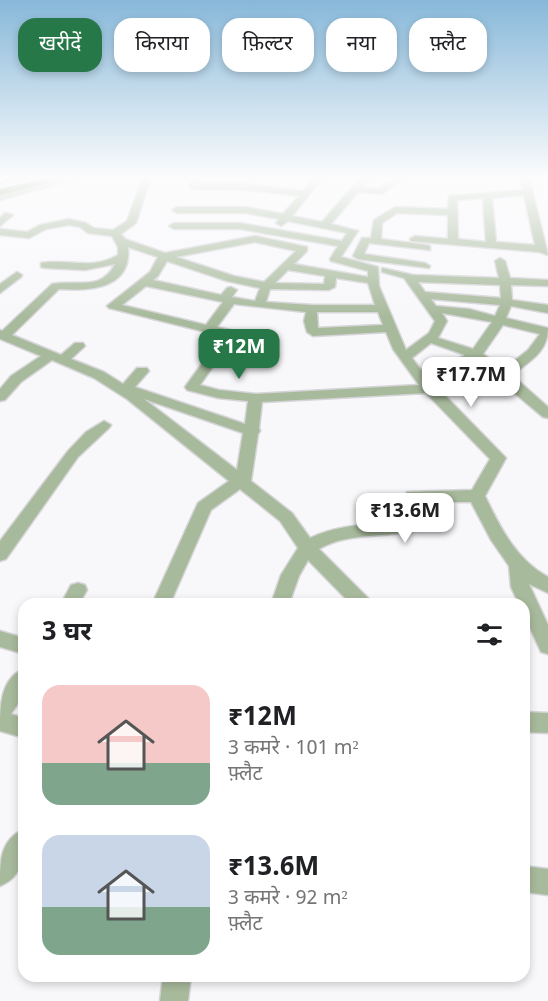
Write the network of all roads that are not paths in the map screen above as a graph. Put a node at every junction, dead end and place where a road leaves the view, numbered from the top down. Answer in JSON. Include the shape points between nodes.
{"nodes":[{"id":1,"x":60,"y":224,"type":"edge"},
{"id":2,"x":77,"y":224,"type":"edge"},
{"id":3,"x":130,"y":224,"type":"edge"},
{"id":4,"x":280,"y":224,"type":"edge"},
{"id":5,"x":319,"y":224,"type":"edge"},
{"id":6,"x":377,"y":224,"type":"edge"},
{"id":7,"x":408,"y":224,"type":"edge"},
{"id":8,"x":433,"y":224,"type":"edge"},
{"id":9,"x":452,"y":224,"type":"edge"},
{"id":10,"x":489,"y":224,"type":"edge"},
{"id":11,"x":537,"y":224,"type":"edge"},
{"id":12,"x":325,"y":225,"type":"joint"},
{"id":13,"x":174,"y":226,"type":"dead end"},
{"id":14,"x":274,"y":231,"type":"junction"},
{"id":15,"x":0,"y":232,"type":"edge"},
{"id":16,"x":115,"y":233,"type":"junction"},
{"id":17,"x":418,"y":233,"type":"junction"},
{"id":18,"x":376,"y":241,"type":"junction"},
{"id":19,"x":123,"y":242,"type":"junction"},
{"id":20,"x":453,"y":242,"type":"junction"},
{"id":21,"x":344,"y":244,"type":"junction"},
{"id":22,"x":491,"y":246,"type":"junction"},
{"id":23,"x":544,"y":251,"type":"edge"},
{"id":24,"x":124,"y":256,"type":"junction"},
{"id":25,"x":164,"y":256,"type":"junction"},
{"id":26,"x":500,"y":261,"type":"dead end"},
{"id":27,"x":45,"y":265,"type":"dead end"},
{"id":28,"x":285,"y":266,"type":"junction"},
{"id":29,"x":16,"y":275,"type":"dead end"},
{"id":30,"x":331,"y":275,"type":"junction"},
{"id":31,"x":373,"y":275,"type":"junction"},
{"id":32,"x":410,"y":278,"type":"junction"},
{"id":33,"x":238,"y":281,"type":"junction"},
{"id":34,"x":144,"y":282,"type":"junction"},
{"id":35,"x":506,"y":282,"type":"junction"},
{"id":36,"x":548,"y":283,"type":"edge"},
{"id":37,"x":266,"y":286,"type":"junction"},
{"id":38,"x":0,"y":290,"type":"edge"},
{"id":39,"x":423,"y":295,"type":"junction"},
{"id":40,"x":228,"y":300,"type":"junction"},
{"id":41,"x":506,"y":302,"type":"junction"},
{"id":42,"x":259,"y":305,"type":"junction"},
{"id":43,"x":382,"y":308,"type":"junction"},
{"id":44,"x":312,"y":309,"type":"junction"},
{"id":45,"x":433,"y":309,"type":"junction"},
{"id":46,"x":548,"y":309,"type":"edge"},
{"id":47,"x":498,"y":321,"type":"junction"},
{"id":48,"x":391,"y":328,"type":"junction"},
{"id":49,"x":209,"y":329,"type":"junction"},
{"id":50,"x":547,"y":332,"type":"edge"},
{"id":51,"x":2,"y":335,"type":"edge"},
{"id":52,"x":430,"y":339,"type":"junction"},
{"id":53,"x":79,"y":346,"type":"dead end"},
{"id":54,"x":475,"y":354,"type":"junction"},
{"id":55,"x":56,"y":357,"type":"junction"},
{"id":56,"x":405,"y":357,"type":"junction"},
{"id":57,"x":142,"y":371,"type":"dead end"},
{"id":58,"x":418,"y":374,"type":"junction"},
{"id":59,"x":504,"y":375,"type":"junction"},
{"id":60,"x":429,"y":389,"type":"junction"},
{"id":61,"x":125,"y":390,"type":"junction"},
{"id":62,"x":1,"y":396,"type":"edge"},
{"id":63,"x":256,"y":398,"type":"junction"},
{"id":64,"x":548,"y":414,"type":"edge"},
{"id":65,"x":104,"y":425,"type":"dead end"},
{"id":66,"x":253,"y":431,"type":"junction"},
{"id":67,"x":242,"y":482,"type":"junction"},
{"id":68,"x":477,"y":496,"type":"junction"},
{"id":69,"x":308,"y":548,"type":"junction"},
{"id":70,"x":0,"y":554,"type":"edge"},
{"id":71,"x":518,"y":566,"type":"junction"},
{"id":72,"x":548,"y":586,"type":"edge"},
{"id":73,"x":164,"y":598,"type":"edge"},
{"id":74,"x":282,"y":598,"type":"edge"},
{"id":75,"x":356,"y":598,"type":"edge"},
{"id":76,"x":525,"y":598,"type":"edge"},
{"id":77,"x":530,"y":608,"type":"edge"},
{"id":78,"x":0,"y":639,"type":"edge"},
{"id":79,"x":18,"y":644,"type":"edge"},
{"id":80,"x":548,"y":646,"type":"edge"},
{"id":81,"x":18,"y":687,"type":"edge"},
{"id":82,"x":0,"y":713,"type":"edge"},
{"id":83,"x":0,"y":721,"type":"edge"},
{"id":84,"x":530,"y":722,"type":"edge"},
{"id":85,"x":548,"y":723,"type":"edge"},
{"id":86,"x":18,"y":726,"type":"edge"},
{"id":87,"x":18,"y":849,"type":"edge"},
{"id":88,"x":0,"y":873,"type":"edge"},
{"id":89,"x":530,"y":880,"type":"edge"},
{"id":90,"x":548,"y":882,"type":"edge"},
{"id":91,"x":176,"y":982,"type":"edge"},
{"id":92,"x":174,"y":1001,"type":"edge"}],
"edges":[{"from":1,"to":15,"type":"street","via":[[42,227],[29,235]]},
{"from":2,"to":16,"type":"street","via":[[91,231]]},
{"from":3,"to":16,"type":"street"},
{"from":4,"to":14,"type":"street"},
{"from":5,"to":12,"type":"street"},
{"from":6,"to":18,"type":"street"},
{"from":7,"to":17,"type":"street"},
{"from":8,"to":17,"type":"street"},
{"from":9,"to":20,"type":"street"},
{"from":10,"to":22,"type":"street"},
{"from":11,"to":23,"type":"street"},
{"from":12,"to":21,"type":"street","via":[[353,231]]},
{"from":13,"to":14,"type":"street","via":[[240,226]]},
{"from":14,"to":21,"type":"street"},
{"from":16,"to":19,"type":"street"},
{"from":17,"to":18,"type":"street"},
{"from":17,"to":18,"type":"street","via":[[426,269],[358,256],[366,240]]},
{"from":17,"to":20,"type":"street"},
{"from":19,"to":24,"type":"street"},
{"from":19,"to":25,"type":"street"},
{"from":20,"to":22,"type":"street"},
{"from":21,"to":31,"type":"street","via":[[335,259]]},
{"from":22,"to":23,"type":"street"},
{"from":24,"to":27,"type":"street","via":[[76,269]]},
{"from":24,"to":51,"type":"street","via":[[116,272],[97,286],[56,286]]},
{"from":25,"to":28,"type":"street","via":[[255,239],[303,249]]},
{"from":25,"to":33,"type":"street"},
{"from":25,"to":34,"type":"street","via":[[154,274]]},
{"from":26,"to":35,"type":"street"},
{"from":28,"to":30,"type":"street"},
{"from":28,"to":37,"type":"street"},
{"from":29,"to":38,"type":"street"},
{"from":30,"to":31,"type":"street"},
{"from":30,"to":37,"type":"street","via":[[329,288]]},
{"from":31,"to":32,"type":"street","via":[[403,273]]},
{"from":31,"to":43,"type":"street"},
{"from":32,"to":35,"type":"street"},
{"from":32,"to":39,"type":"street"},
{"from":33,"to":37,"type":"street"},
{"from":33,"to":40,"type":"street"},
{"from":34,"to":40,"type":"street"},
{"from":34,"to":49,"type":"street","via":[[113,306]]},
{"from":35,"to":36,"type":"street"},
{"from":35,"to":41,"type":"street"},
{"from":37,"to":42,"type":"street"},
{"from":39,"to":41,"type":"street"},
{"from":39,"to":45,"type":"street"},
{"from":40,"to":42,"type":"street"},
{"from":40,"to":49,"type":"street"},
{"from":41,"to":46,"type":"street"},
{"from":41,"to":47,"type":"street"},
{"from":42,"to":44,"type":"street"},
{"from":43,"to":44,"type":"street"},
{"from":43,"to":48,"type":"street"},
{"from":44,"to":48,"type":"street","via":[[313,332]]},
{"from":45,"to":47,"type":"street"},
{"from":45,"to":52,"type":"street","via":[[441,321]]},
{"from":47,"to":50,"type":"street"},
{"from":47,"to":54,"type":"street","via":[[488,343]]},
{"from":48,"to":56,"type":"street"},
{"from":49,"to":63,"type":"street","via":[[230,334],[192,387]]},
{"from":50,"to":59,"type":"street","via":[[533,353]]},
{"from":51,"to":55,"type":"street"},
{"from":52,"to":54,"type":"street"},
{"from":52,"to":56,"type":"street"},
{"from":53,"to":55,"type":"street"},
{"from":54,"to":58,"type":"street","via":[[448,369]]},
{"from":54,"to":59,"type":"street"},
{"from":55,"to":61,"type":"street"},
{"from":55,"to":62,"type":"street","via":[[15,379]]},
{"from":56,"to":58,"type":"street"},
{"from":57,"to":61,"type":"street"},
{"from":58,"to":60,"type":"street"},
{"from":59,"to":64,"type":"street"},
{"from":60,"to":63,"type":"street"},
{"from":60,"to":68,"type":"street","via":[[498,458]]},
{"from":61,"to":66,"type":"street","via":[[163,399]]},
{"from":61,"to":67,"type":"street"},
{"from":63,"to":66,"type":"street"},
{"from":65,"to":70,"type":"street","via":[[74,454]]},
{"from":66,"to":67,"type":"street"},
{"from":67,"to":69,"type":"street","via":[[286,517]]},
{"from":67,"to":73,"type":"street","via":[[204,507]]},
{"from":68,"to":69,"type":"street","via":[[413,496],[419,518],[414,525],[334,533]]},
{"from":68,"to":71,"type":"street","via":[[490,526]]},
{"from":69,"to":74,"type":"street","via":[[286,581]]},
{"from":69,"to":75,"type":"street"},
{"from":71,"to":72,"type":"street"},
{"from":71,"to":76,"type":"street"},
{"from":77,"to":80,"type":"street"},
{"from":78,"to":79,"type":"street"},
{"from":81,"to":82,"type":"street"},
{"from":83,"to":86,"type":"street"},
{"from":84,"to":85,"type":"street"},
{"from":87,"to":88,"type":"street"},
{"from":89,"to":90,"type":"street"},
{"from":91,"to":92,"type":"street"}]}
